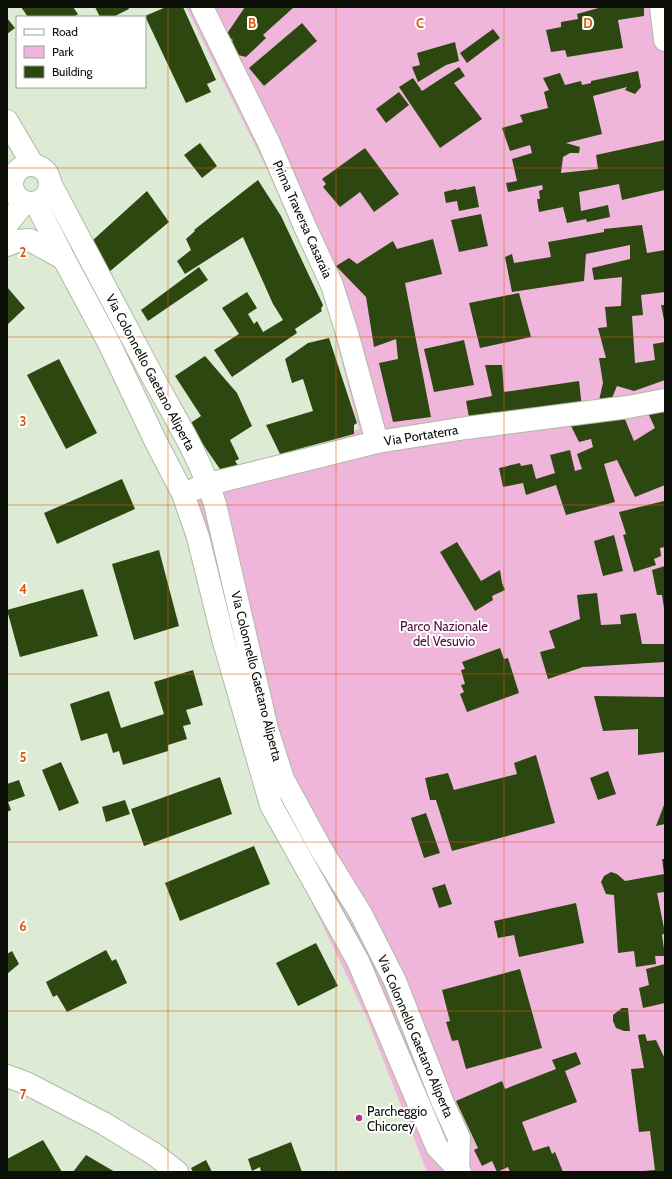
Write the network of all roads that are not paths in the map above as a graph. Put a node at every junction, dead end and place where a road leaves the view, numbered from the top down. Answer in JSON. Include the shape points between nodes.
{"nodes":[{"id":1,"x":202,"y":7,"type":"edge"},
{"id":2,"x":661,"y":7,"type":"edge"},
{"id":3,"x":665,"y":40,"type":"edge"},
{"id":4,"x":7,"y":121,"type":"edge"},
{"id":5,"x":33,"y":165,"type":"junction"},
{"id":6,"x":8,"y":183,"type":"edge"},
{"id":7,"x":50,"y":183,"type":"junction"},
{"id":8,"x":31,"y":202,"type":"junction"},
{"id":9,"x":7,"y":224,"type":"edge"},
{"id":10,"x":7,"y":245,"type":"edge"},
{"id":11,"x":64,"y":259,"type":"junction"},
{"id":12,"x":665,"y":400,"type":"edge"},
{"id":13,"x":377,"y":442,"type":"junction"},
{"id":14,"x":209,"y":484,"type":"junction"},
{"id":15,"x":183,"y":494,"type":"junction"},
{"id":16,"x":7,"y":1076,"type":"edge"},
{"id":17,"x":459,"y":1171,"type":"edge"},
{"id":18,"x":177,"y":1172,"type":"edge"}],
"edges":[{"from":1,"to":13,"type":"street","name":"Prima Traversa Casaraia","via":[[269,143],[332,285]]},
{"from":2,"to":3,"type":"street"},
{"from":4,"to":5,"type":"street"},
{"from":5,"to":6,"type":"street","via":[[28,164],[17,169]]},
{"from":5,"to":7,"type":"street","via":[[47,173]]},
{"from":6,"to":8,"type":"street","via":[[19,200]]},
{"from":7,"to":8,"type":"street","via":[[46,195]]},
{"from":7,"to":14,"type":"street","name":"Via Colonnello Gaetano Aliperta"},
{"from":8,"to":9,"type":"street"},
{"from":8,"to":11,"type":"street","name":"Via Colonnello Gaetano Aliperta"},
{"from":10,"to":11,"type":"street","via":[[30,240]]},
{"from":11,"to":15,"type":"street","name":"Via Colonnello Gaetano Aliperta","via":[[108,341]]},
{"from":12,"to":13,"type":"street","name":"Via Portaterra"},
{"from":13,"to":14,"type":"street","name":"Via Portaterra"},
{"from":14,"to":15,"type":"street","name":"Via Portaterra"},
{"from":14,"to":17,"type":"street","name":"Via Colonnello Gaetano Aliperta","via":[[267,729],[284,779],[321,849],[361,914],[395,981],[459,1138]]},
{"from":15,"to":17,"type":"street","name":"Via Colonnello Gaetano Aliperta","via":[[198,537],[224,642],[271,805],[358,960],[437,1147]]},
{"from":16,"to":18,"type":"street","via":[[26,1083],[103,1123],[154,1154]]}]}
